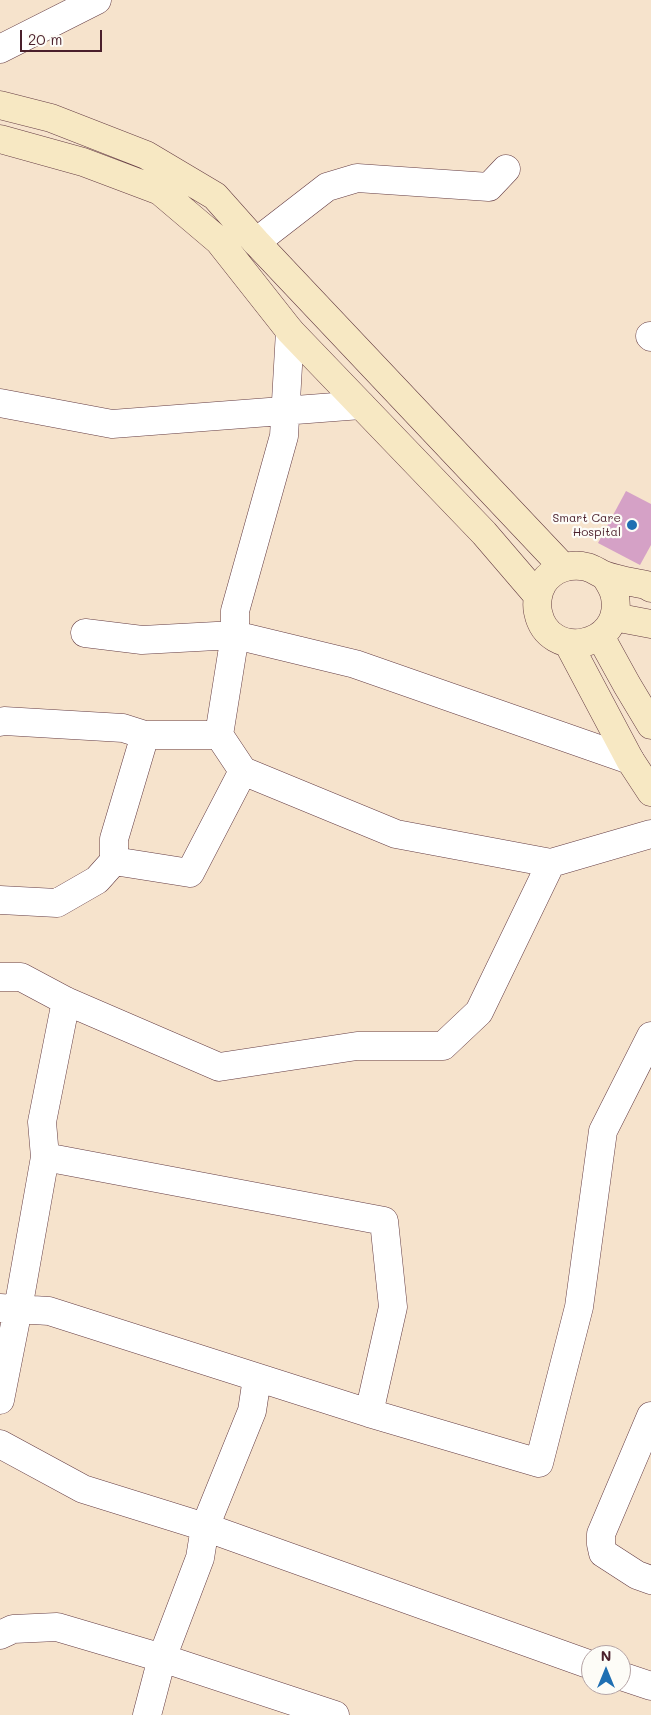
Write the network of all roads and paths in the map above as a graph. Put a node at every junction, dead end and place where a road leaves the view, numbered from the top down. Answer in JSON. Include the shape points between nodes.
{"nodes":[{"id":1,"x":91,"y":1,"type":"edge"},
{"id":2,"x":0,"y":49,"type":"edge"},
{"id":3,"x":0,"y":105,"type":"edge"},
{"id":4,"x":0,"y":139,"type":"edge"},
{"id":5,"x":506,"y":169,"type":"dead end"},
{"id":6,"x":256,"y":242,"type":"junction"},
{"id":7,"x":290,"y":331,"type":"junction"},
{"id":8,"x":0,"y":403,"type":"edge"},
{"id":9,"x":361,"y":405,"type":"junction"},
{"id":10,"x":285,"y":411,"type":"junction"},
{"id":11,"x":563,"y":567,"type":"junction"},
{"id":12,"x":605,"y":576,"type":"junction"},
{"id":13,"x":651,"y":588,"type":"edge"},
{"id":14,"x":538,"y":596,"type":"junction"},
{"id":15,"x":651,"y":624,"type":"edge"},
{"id":16,"x":607,"y":626,"type":"junction"},
{"id":17,"x":85,"y":633,"type":"dead end"},
{"id":18,"x":236,"y":635,"type":"junction"},
{"id":19,"x":568,"y":642,"type":"junction"},
{"id":20,"x":0,"y":722,"type":"edge"},
{"id":21,"x":651,"y":725,"type":"edge"},
{"id":22,"x":145,"y":735,"type":"junction"},
{"id":23,"x":219,"y":735,"type":"junction"},
{"id":24,"x":630,"y":760,"type":"junction"},
{"id":25,"x":243,"y":771,"type":"junction"},
{"id":26,"x":651,"y":792,"type":"edge"},
{"id":27,"x":651,"y":834,"type":"edge"},
{"id":28,"x":114,"y":861,"type":"junction"},
{"id":29,"x":551,"y":863,"type":"junction"},
{"id":30,"x":0,"y":900,"type":"edge"},
{"id":31,"x":0,"y":977,"type":"edge"},
{"id":32,"x":66,"y":1001,"type":"junction"},
{"id":33,"x":651,"y":1036,"type":"edge"},
{"id":34,"x":44,"y":1157,"type":"junction"},
{"id":35,"x":9,"y":1308,"type":"edge"},
{"id":36,"x":257,"y":1378,"type":"junction"},
{"id":37,"x":0,"y":1400,"type":"edge"},
{"id":38,"x":369,"y":1414,"type":"junction"},
{"id":39,"x":651,"y":1416,"type":"edge"},
{"id":40,"x":0,"y":1444,"type":"edge"},
{"id":41,"x":205,"y":1527,"type":"junction"},
{"id":42,"x":651,"y":1580,"type":"edge"},
{"id":43,"x":0,"y":1635,"type":"edge"},
{"id":44,"x":162,"y":1658,"type":"junction"},
{"id":45,"x":581,"y":1661,"type":"edge"},
{"id":46,"x":631,"y":1679,"type":"edge"},
{"id":47,"x":651,"y":1686,"type":"edge"},
{"id":48,"x":147,"y":1715,"type":"edge"},
{"id":49,"x":335,"y":1715,"type":"edge"}],
"edges":[{"from":1,"to":2,"type":"street"},
{"from":3,"to":6,"type":"main road","via":[[51,118],[146,155],[215,196]]},
{"from":4,"to":7,"type":"main road","via":[[83,162],[160,191],[219,241]]},
{"from":5,"to":6,"type":"street","via":[[489,187],[357,178],[327,187]]},
{"from":6,"to":11,"type":"main road"},
{"from":7,"to":9,"type":"main road"},
{"from":7,"to":10,"type":"street"},
{"from":8,"to":10,"type":"street","via":[[112,424]]},
{"from":9,"to":10,"type":"street"},
{"from":9,"to":14,"type":"main road","via":[[484,533]]},
{"from":10,"to":18,"type":"street","via":[[284,436],[236,612]]},
{"from":11,"to":12,"type":"main road","via":[[589,567]]},
{"from":11,"to":14,"type":"main road","via":[[543,583]]},
{"from":12,"to":13,"type":"main road"},
{"from":12,"to":16,"type":"main road","via":[[615,594],[616,606]]},
{"from":14,"to":19,"type":"main road","via":[[538,611],[543,625],[554,637]]},
{"from":15,"to":16,"type":"main road"},
{"from":16,"to":19,"type":"main road","via":[[585,642]]},
{"from":16,"to":21,"type":"main road","via":[[627,685]]},
{"from":17,"to":18,"type":"street","via":[[142,640]]},
{"from":18,"to":23,"type":"street"},
{"from":18,"to":24,"type":"street","via":[[355,664]]},
{"from":19,"to":24,"type":"main road"},
{"from":20,"to":22,"type":"street","via":[[123,728]]},
{"from":22,"to":23,"type":"street"},
{"from":22,"to":28,"type":"street","via":[[114,839]]},
{"from":23,"to":25,"type":"street"},
{"from":24,"to":26,"type":"main road"},
{"from":25,"to":28,"type":"street","via":[[190,873]]},
{"from":25,"to":29,"type":"street","via":[[396,834]]},
{"from":27,"to":29,"type":"street"},
{"from":28,"to":30,"type":"street","via":[[97,880],[57,903]]},
{"from":29,"to":32,"type":"street","via":[[479,1012],[443,1046],[357,1046],[219,1067]]},
{"from":31,"to":32,"type":"street","via":[[20,977]]},
{"from":32,"to":34,"type":"street","via":[[42,1122]]},
{"from":33,"to":38,"type":"street","via":[[604,1131],[579,1307],[539,1463]]},
{"from":34,"to":35,"type":"street"},
{"from":34,"to":38,"type":"street","via":[[384,1221],[393,1307]]},
{"from":35,"to":36,"type":"street","via":[[50,1311]]},
{"from":35,"to":37,"type":"street"},
{"from":36,"to":38,"type":"street"},
{"from":36,"to":41,"type":"street","via":[[252,1411]]},
{"from":39,"to":42,"type":"street","via":[[601,1534],[601,1544],[604,1553],[613,1560]]},
{"from":40,"to":41,"type":"street","via":[[83,1489]]},
{"from":41,"to":44,"type":"street","via":[[200,1558]]},
{"from":41,"to":45,"type":"street"},
{"from":43,"to":44,"type":"street","via":[[13,1629],[57,1627]]},
{"from":44,"to":48,"type":"street"},
{"from":44,"to":49,"type":"street"},
{"from":46,"to":47,"type":"street"}]}
